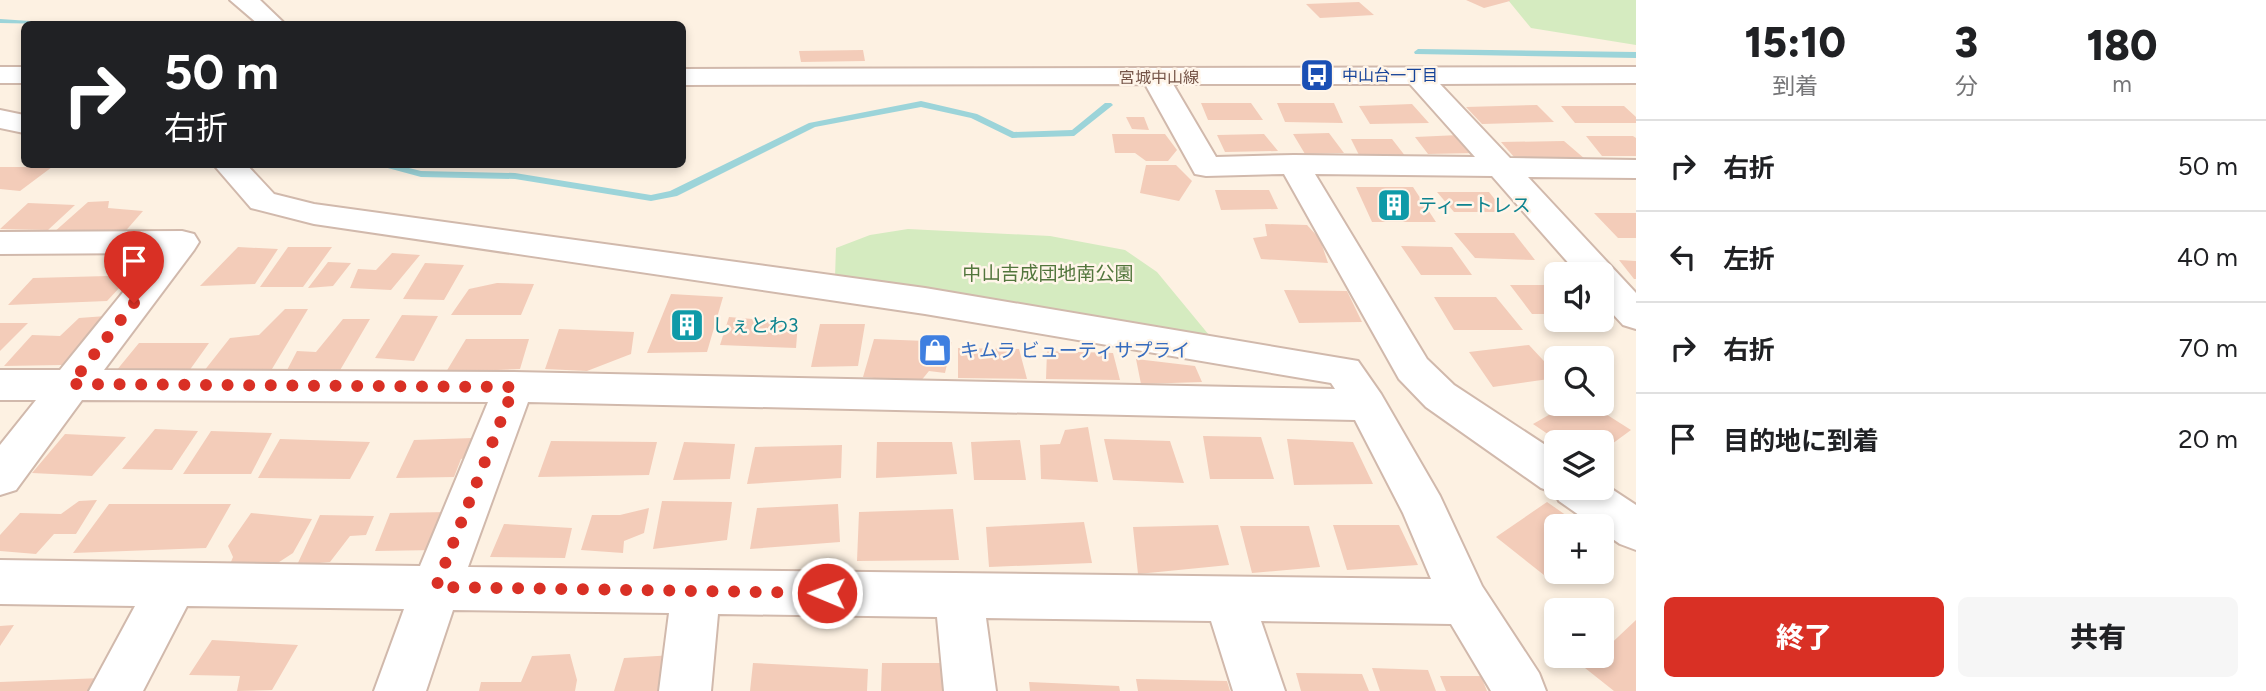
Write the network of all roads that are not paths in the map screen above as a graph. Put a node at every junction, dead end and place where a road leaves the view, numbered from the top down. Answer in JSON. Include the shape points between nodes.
{"nodes":[{"id":1,"x":242,"y":0,"type":"edge"},
{"id":2,"x":287,"y":0,"type":"edge"},
{"id":3,"x":269,"y":21,"type":"edge"},
{"id":4,"x":271,"y":21,"type":"edge"},
{"id":5,"x":0,"y":75,"type":"edge"},
{"id":6,"x":21,"y":75,"type":"edge"},
{"id":7,"x":1636,"y":75,"type":"edge"},
{"id":8,"x":1418,"y":76,"type":"junction"},
{"id":9,"x":686,"y":77,"type":"edge"},
{"id":10,"x":1155,"y":77,"type":"junction"},
{"id":11,"x":0,"y":119,"type":"edge"},
{"id":12,"x":21,"y":123,"type":"edge"},
{"id":13,"x":1294,"y":164,"type":"junction"},
{"id":14,"x":232,"y":168,"type":"edge"},
{"id":15,"x":1501,"y":168,"type":"junction"},
{"id":16,"x":1636,"y":169,"type":"edge"},
{"id":17,"x":0,"y":243,"type":"edge"},
{"id":18,"x":1587,"y":262,"type":"edge"},
{"id":19,"x":1614,"y":292,"type":"edge"},
{"id":20,"x":1636,"y":316,"type":"edge"},
{"id":21,"x":71,"y":384,"type":"junction"},
{"id":22,"x":0,"y":385,"type":"edge"},
{"id":23,"x":514,"y":387,"type":"junction"},
{"id":24,"x":1367,"y":405,"type":"junction"},
{"id":25,"x":1544,"y":467,"type":"edge"},
{"id":26,"x":0,"y":477,"type":"edge"},
{"id":27,"x":1592,"y":500,"type":"edge"},
{"id":28,"x":1636,"y":530,"type":"edge"},
{"id":29,"x":0,"y":582,"type":"edge"},
{"id":30,"x":174,"y":583,"type":"junction"},
{"id":31,"x":436,"y":587,"type":"junction"},
{"id":32,"x":696,"y":591,"type":"junction"},
{"id":33,"x":959,"y":594,"type":"junction"},
{"id":34,"x":1228,"y":598,"type":"junction"},
{"id":35,"x":1465,"y":602,"type":"junction"},
{"id":36,"x":114,"y":691,"type":"edge"},
{"id":37,"x":400,"y":691,"type":"edge"},
{"id":38,"x":684,"y":691,"type":"edge"},
{"id":39,"x":970,"y":691,"type":"edge"},
{"id":40,"x":1259,"y":691,"type":"edge"},
{"id":41,"x":1520,"y":691,"type":"edge"}],
"edges":[{"from":1,"to":3,"type":"street"},
{"from":2,"to":4,"type":"street"},
{"from":5,"to":6,"type":"street"},
{"from":7,"to":8,"type":"street","name":"宮城中山線"},
{"from":8,"to":10,"type":"street","name":"宮城中山線"},
{"from":8,"to":15,"type":"street"},
{"from":9,"to":10,"type":"street","name":"宮城中山線"},
{"from":10,"to":13,"type":"street","via":[[1206,167]]},
{"from":11,"to":12,"type":"street"},
{"from":13,"to":15,"type":"street"},
{"from":13,"to":25,"type":"street","via":[[1413,369],[1440,396]]},
{"from":14,"to":24,"type":"street","via":[[263,201],[314,214],[925,301],[1344,371]]},
{"from":15,"to":16,"type":"street"},
{"from":15,"to":18,"type":"street"},
{"from":17,"to":21,"type":"street","via":[[182,242]]},
{"from":19,"to":20,"type":"street"},
{"from":21,"to":22,"type":"street"},
{"from":21,"to":23,"type":"street"},
{"from":21,"to":26,"type":"street"},
{"from":23,"to":24,"type":"street"},
{"from":23,"to":31,"type":"street"},
{"from":24,"to":35,"type":"street","via":[[1424,509]]},
{"from":27,"to":28,"type":"street"},
{"from":29,"to":30,"type":"street"},
{"from":30,"to":31,"type":"street"},
{"from":30,"to":36,"type":"street"},
{"from":31,"to":32,"type":"street"},
{"from":31,"to":37,"type":"street"},
{"from":32,"to":33,"type":"street"},
{"from":32,"to":38,"type":"street"},
{"from":33,"to":34,"type":"street"},
{"from":33,"to":39,"type":"street"},
{"from":34,"to":35,"type":"street"},
{"from":34,"to":40,"type":"street"},
{"from":35,"to":41,"type":"street"}]}
